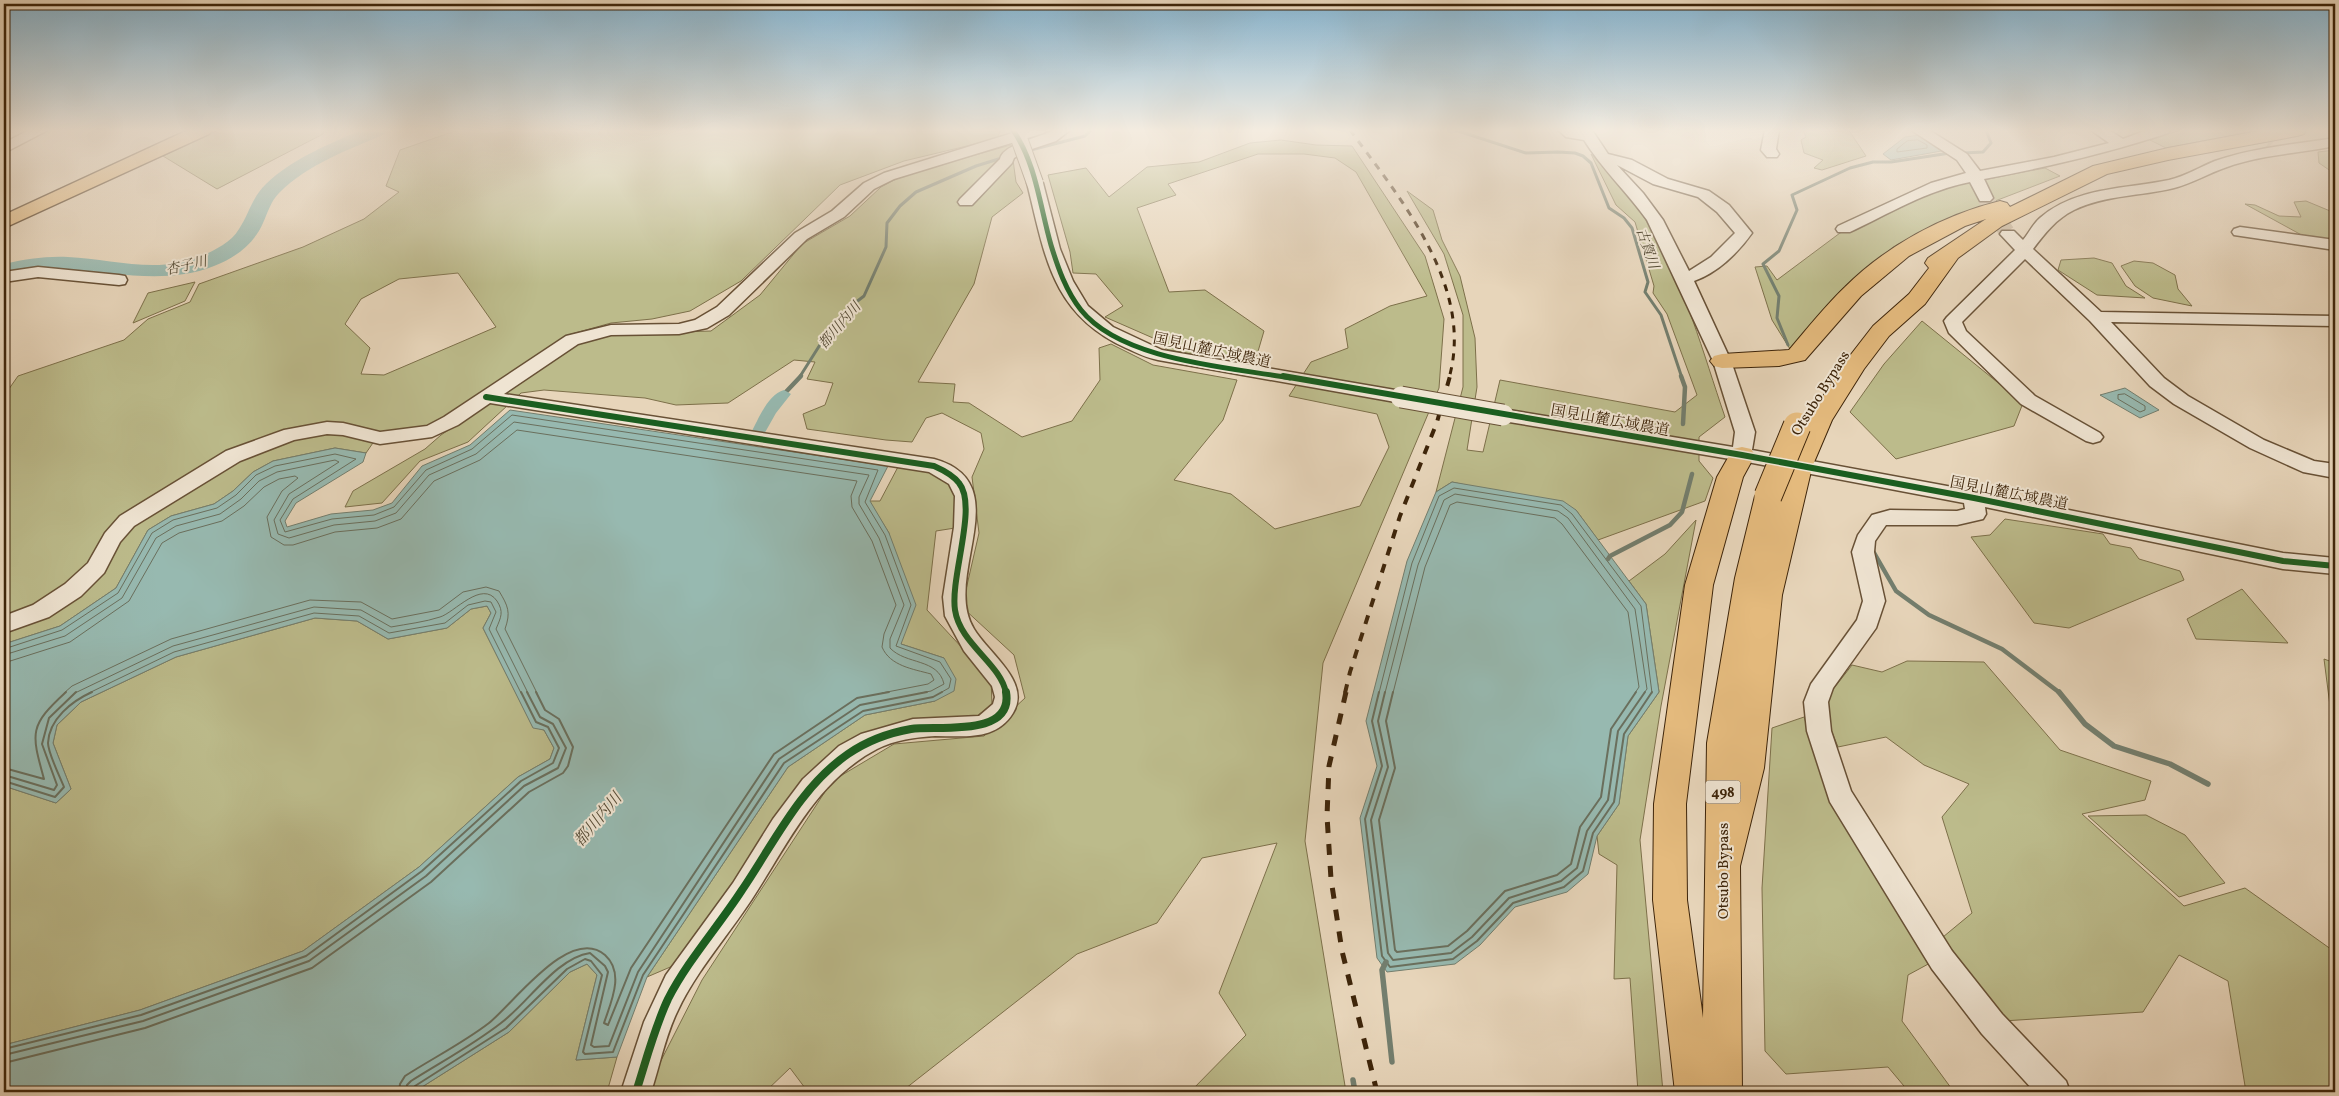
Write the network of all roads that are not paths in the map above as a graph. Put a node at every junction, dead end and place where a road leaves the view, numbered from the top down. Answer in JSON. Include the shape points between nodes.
{"nodes":[{"id":1,"x":92,"y":181,"type":"edge"},
{"id":2,"x":878,"y":181,"type":"edge"},
{"id":3,"x":986,"y":181,"type":"edge"},
{"id":4,"x":1034,"y":181,"type":"edge"},
{"id":5,"x":1624,"y":181,"type":"edge"},
{"id":6,"x":1659,"y":181,"type":"edge"},
{"id":7,"x":1952,"y":181,"type":"edge"},
{"id":8,"x":1977,"y":181,"type":"edge"},
{"id":9,"x":2070,"y":181,"type":"edge"},
{"id":10,"x":2077,"y":181,"type":"edge"},
{"id":11,"x":2182,"y":181,"type":"edge"},
{"id":12,"x":1985,"y":198,"type":"tunnel mouth"},
{"id":13,"x":966,"y":202,"type":"dead end"},
{"id":14,"x":4,"y":222,"type":"edge"},
{"id":15,"x":1844,"y":229,"type":"dead end"},
{"id":16,"x":2240,"y":232,"type":"dead end"},
{"id":17,"x":2008,"y":234,"type":"tunnel mouth"},
{"id":18,"x":2335,"y":245,"type":"edge"},
{"id":19,"x":2024,"y":250,"type":"junction"},
{"id":20,"x":1951,"y":252,"type":"junction"},
{"id":21,"x":4,"y":277,"type":"edge"},
{"id":22,"x":1684,"y":279,"type":"junction"},
{"id":23,"x":119,"y":280,"type":"dead end"},
{"id":24,"x":2096,"y":317,"type":"junction"},
{"id":25,"x":2335,"y":321,"type":"edge"},
{"id":26,"x":1722,"y":361,"type":"junction"},
{"id":27,"x":486,"y":397,"type":"junction"},
{"id":28,"x":2093,"y":437,"type":"dead end"},
{"id":29,"x":1742,"y":455,"type":"junction"},
{"id":30,"x":1799,"y":467,"type":"junction"},
{"id":31,"x":2335,"y":471,"type":"edge"},
{"id":32,"x":1974,"y":498,"type":"junction"},
{"id":33,"x":2335,"y":566,"type":"edge"},
{"id":34,"x":4,"y":625,"type":"edge"},
{"id":35,"x":1724,"y":863,"type":"junction"},
{"id":36,"x":636,"y":1092,"type":"edge"},
{"id":37,"x":1694,"y":1092,"type":"edge"},
{"id":38,"x":1722,"y":1092,"type":"edge"},
{"id":39,"x":2055,"y":1092,"type":"edge"}],
"edges":[{"from":1,"to":14,"type":"main road"},
{"from":2,"to":27,"type":"street","via":[[838,214],[801,236],[723,311],[701,324],[679,330],[629,328],[572,340]]},
{"from":3,"to":13,"type":"street"},
{"from":4,"to":29,"type":"street","name":"国見山麓広域農道","bridge":true,"via":[[1058,264],[1082,311],[1130,344],[1158,355]]},
{"from":5,"to":22,"type":"street","via":[[1655,220]]},
{"from":6,"to":22,"type":"street","via":[[1709,197],[1744,234],[1732,249],[1694,276]]},
{"from":7,"to":15,"type":"street"},
{"from":8,"to":12,"type":"street"},
{"from":9,"to":26,"type":"highway","via":[[1958,222],[1902,251],[1853,291],[1797,355],[1780,359]]},
{"from":10,"to":20,"type":"highway","name":"Otsubo Bypass","number":"498","via":[[1994,222]]},
{"from":11,"to":19,"type":"street","via":[[2094,197],[2068,207],[2045,222]]},
{"from":16,"to":18,"type":"street"},
{"from":17,"to":19,"type":"street"},
{"from":19,"to":24,"type":"street"},
{"from":19,"to":28,"type":"street","via":[[1953,321],[1958,333],[2028,400]]},
{"from":20,"to":30,"type":"highway","via":[[1917,299],[1881,331],[1854,366],[1820,420]]},
{"from":20,"to":35,"type":"highway","name":"Otsubo Bypass","number":"498","bridge":true,"via":[[1903,288],[1860,330],[1797,426],[1768,496],[1749,578],[1723,743]]},
{"from":21,"to":23,"type":"street","via":[[38,272]]},
{"from":22,"to":26,"type":"street"},
{"from":24,"to":25,"type":"street"},
{"from":24,"to":31,"type":"street","via":[[2157,382],[2181,400],[2257,444],[2310,467]]},
{"from":26,"to":29,"type":"street","via":[[1745,432]]},
{"from":27,"to":34,"type":"street","via":[[432,431],[380,438],[327,428],[291,434],[233,456],[127,521],[112,538],[96,568],[73,590],[41,611]]},
{"from":27,"to":36,"type":"street","via":[[934,466],[949,473],[962,486],[967,502],[954,593],[955,610],[976,650],[1000,677],[1007,694],[1005,705],[997,717],[981,725],[906,729],[879,737],[858,747],[825,773],[798,803],[741,892],[686,966],[666,1002]]},
{"from":29,"to":30,"type":"street","name":"国見山麓広域農道"},
{"from":29,"to":37,"type":"highway","via":[[1730,477],[1699,586],[1670,804],[1670,900]]},
{"from":30,"to":32,"type":"street","name":"国見山麓広域農道"},
{"from":30,"to":35,"type":"highway","via":[[1768,595],[1748,768]]},
{"from":32,"to":33,"type":"street","name":"国見山麓広域農道","via":[[2283,561]]},
{"from":32,"to":39,"type":"street","via":[[1976,514],[1957,518],[1890,517],[1879,520],[1865,540],[1863,552],[1874,601],[1868,622],[1823,684],[1816,702],[1819,731],[1839,794],[1942,960],[1992,1024]]},
{"from":35,"to":38,"type":"highway","name":"Otsubo Bypass","number":"498"}]}
